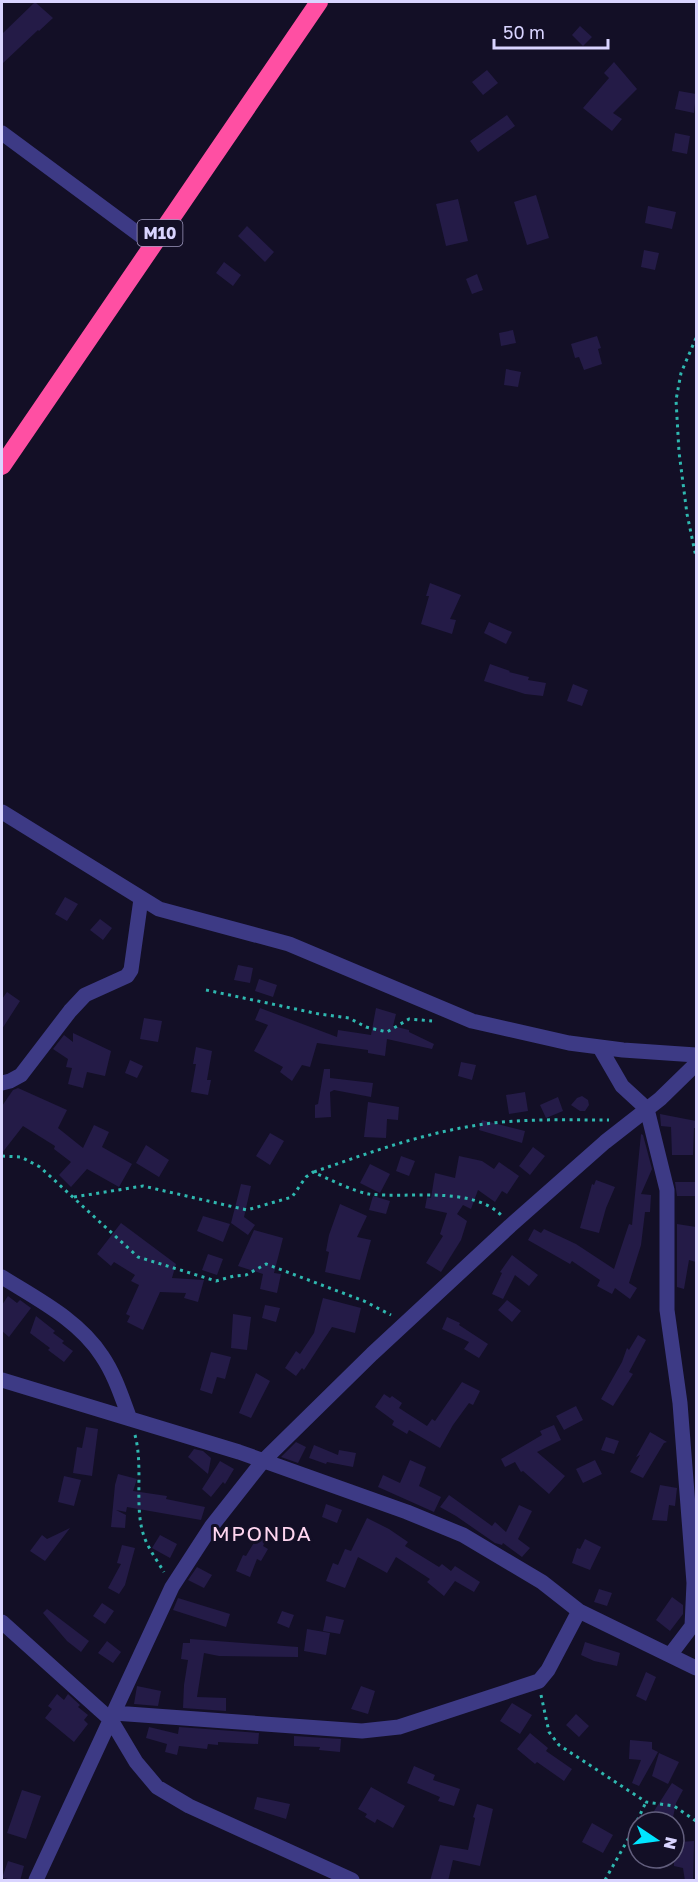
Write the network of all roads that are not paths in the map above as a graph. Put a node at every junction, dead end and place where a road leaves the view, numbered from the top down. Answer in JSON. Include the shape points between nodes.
{"nodes":[{"id":1,"x":319,"y":2,"type":"edge"},
{"id":2,"x":2,"y":133,"type":"edge"},
{"id":3,"x":152,"y":244,"type":"junction"},
{"id":4,"x":2,"y":466,"type":"edge"},
{"id":5,"x":2,"y":812,"type":"edge"},
{"id":6,"x":141,"y":899,"type":"junction"},
{"id":7,"x":600,"y":1048,"type":"junction"},
{"id":8,"x":696,"y":1055,"type":"edge"},
{"id":9,"x":696,"y":1064,"type":"edge"},
{"id":10,"x":2,"y":1083,"type":"edge"},
{"id":11,"x":646,"y":1109,"type":"junction"},
{"id":12,"x":2,"y":1277,"type":"edge"},
{"id":13,"x":2,"y":1380,"type":"edge"},
{"id":14,"x":130,"y":1419,"type":"junction"},
{"id":15,"x":263,"y":1461,"type":"junction"},
{"id":16,"x":579,"y":1611,"type":"junction"},
{"id":17,"x":2,"y":1622,"type":"edge"},
{"id":18,"x":670,"y":1655,"type":"junction"},
{"id":19,"x":696,"y":1668,"type":"edge"},
{"id":20,"x":113,"y":1717,"type":"junction"},
{"id":21,"x":36,"y":1881,"type":"edge"},
{"id":22,"x":352,"y":1881,"type":"edge"}],
"edges":[{"from":1,"to":3,"type":"highway","number":"M10"},
{"from":2,"to":3,"type":"street"},
{"from":3,"to":4,"type":"highway","number":"M10"},
{"from":5,"to":6,"type":"street"},
{"from":6,"to":7,"type":"street","via":[[183,917],[289,944],[472,1021]]},
{"from":6,"to":10,"type":"street","via":[[127,976],[86,995],[21,1075]]},
{"from":7,"to":8,"type":"street"},
{"from":7,"to":11,"type":"street","via":[[622,1086]]},
{"from":9,"to":11,"type":"street"},
{"from":11,"to":15,"type":"street","via":[[510,1226]]},
{"from":11,"to":18,"type":"street","via":[[666,1190],[667,1310],[680,1402],[694,1583],[693,1626]]},
{"from":12,"to":14,"type":"street","via":[[86,1335],[102,1356]]},
{"from":13,"to":14,"type":"street"},
{"from":14,"to":15,"type":"street"},
{"from":15,"to":16,"type":"street","via":[[463,1536],[542,1582]]},
{"from":15,"to":20,"type":"street","via":[[172,1587]]},
{"from":16,"to":18,"type":"street"},
{"from":16,"to":20,"type":"street","via":[[539,1681],[399,1727],[362,1731]]},
{"from":17,"to":20,"type":"street"},
{"from":18,"to":19,"type":"street"},
{"from":20,"to":21,"type":"street"},
{"from":20,"to":22,"type":"street","via":[[147,1777],[170,1796]]}]}
